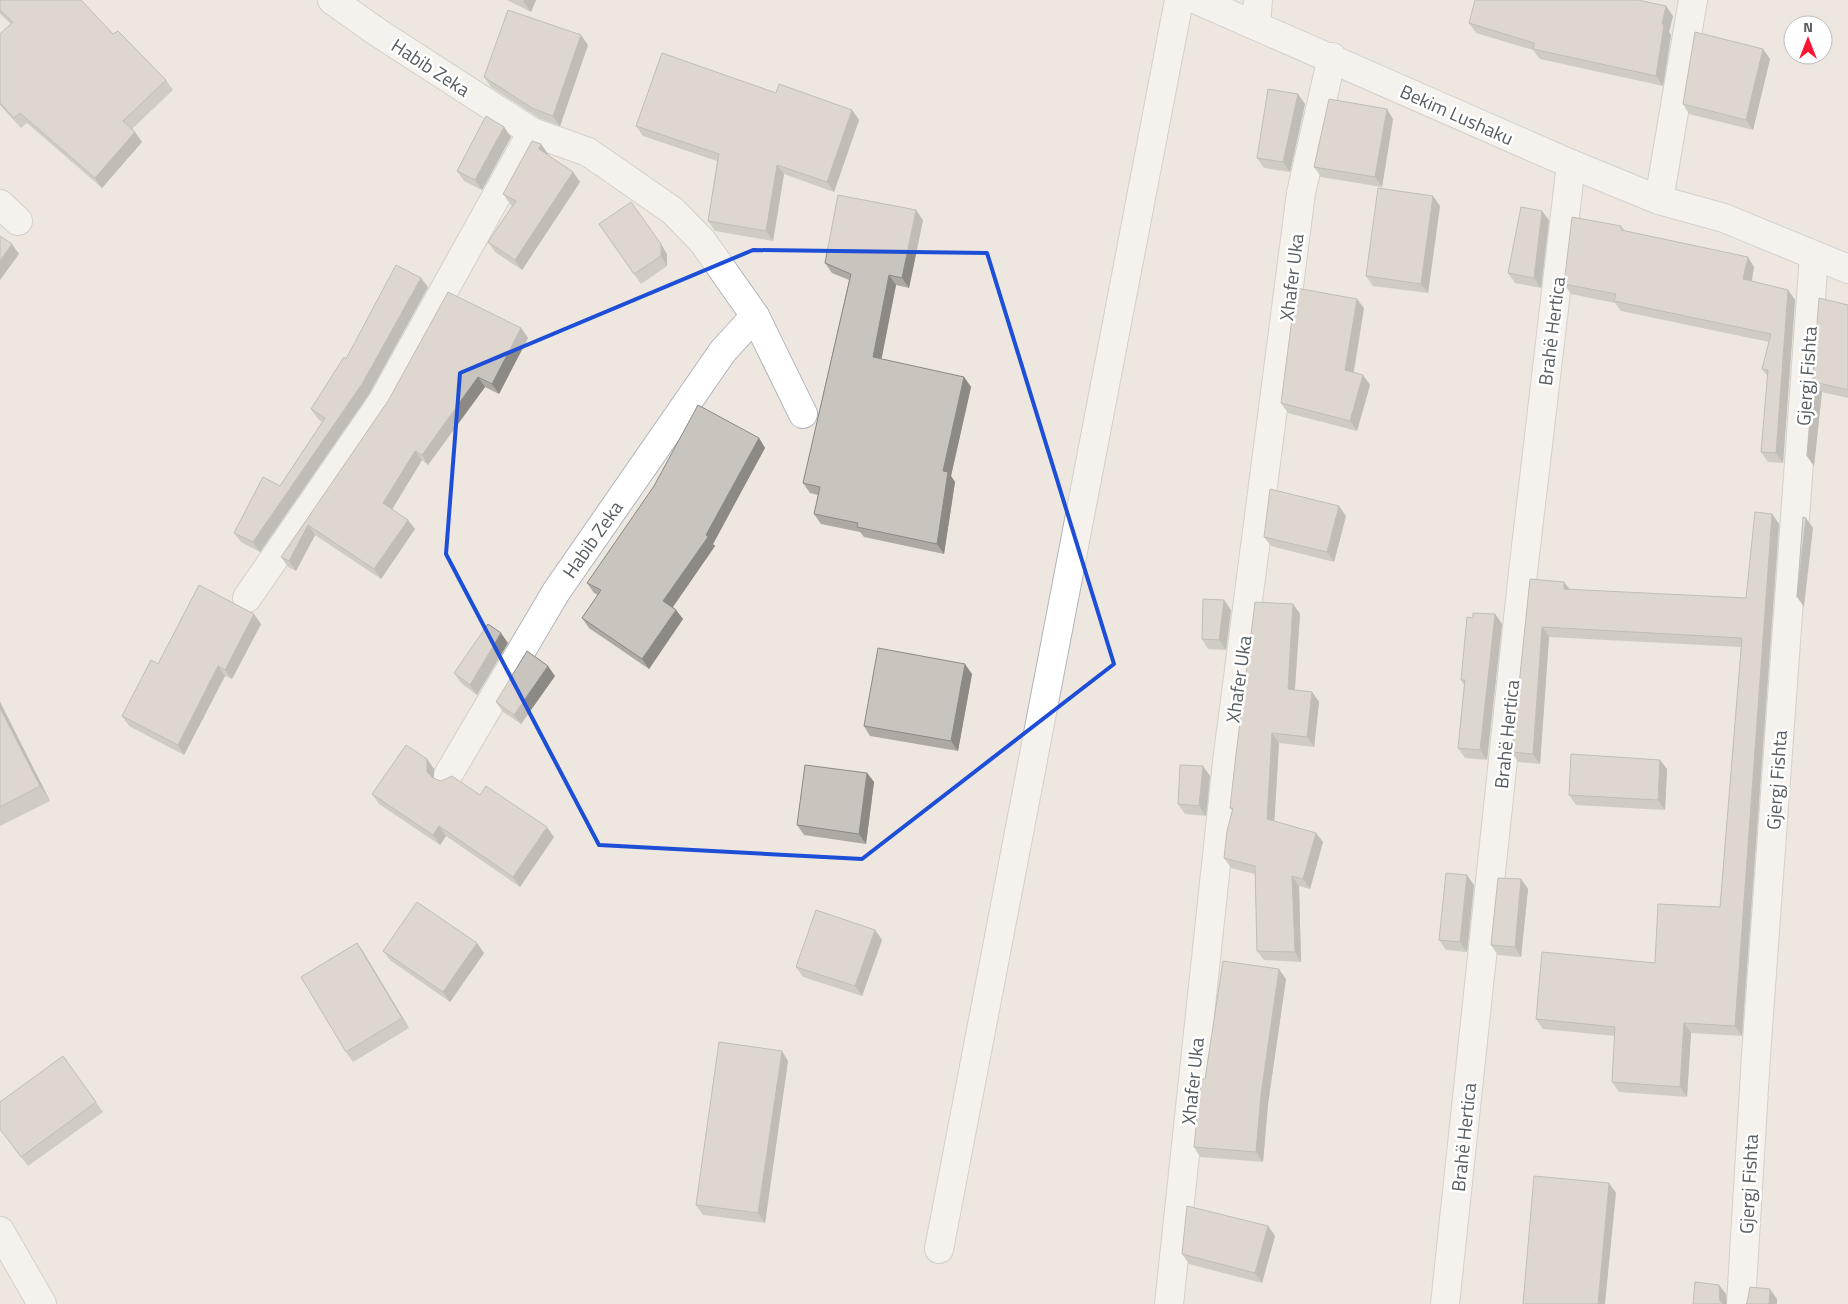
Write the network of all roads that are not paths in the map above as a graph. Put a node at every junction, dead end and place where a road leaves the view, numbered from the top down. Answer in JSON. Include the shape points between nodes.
{"nodes":[{"id":1,"x":332,"y":0,"type":"edge"},
{"id":2,"x":1179,"y":0,"type":"edge"},
{"id":3,"x":1197,"y":0,"type":"edge"},
{"id":4,"x":1693,"y":0,"type":"edge"},
{"id":5,"x":1257,"y":13,"type":"edge"},
{"id":6,"x":1332,"y":57,"type":"junction"},
{"id":7,"x":532,"y":132,"type":"junction"},
{"id":8,"x":1571,"y":164,"type":"junction"},
{"id":9,"x":1659,"y":200,"type":"junction"},
{"id":10,"x":1814,"y":256,"type":"junction"},
{"id":11,"x":1848,"y":269,"type":"edge"},
{"id":12,"x":755,"y":316,"type":"junction"},
{"id":13,"x":803,"y":414,"type":"dead end"},
{"id":14,"x":247,"y":598,"type":"dead end"},
{"id":15,"x":448,"y":775,"type":"dead end"},
{"id":16,"x":0,"y":1231,"type":"edge"},
{"id":17,"x":939,"y":1249,"type":"dead end"},
{"id":18,"x":42,"y":1304,"type":"edge"},
{"id":19,"x":1169,"y":1304,"type":"edge"},
{"id":20,"x":1445,"y":1304,"type":"edge"},
{"id":21,"x":1741,"y":1304,"type":"edge"}],
"edges":[{"from":1,"to":7,"type":"street","name":"Habib Zeka"},
{"from":2,"to":17,"type":"street"},
{"from":3,"to":5,"type":"street","name":"Bekim Lushaku"},
{"from":4,"to":9,"type":"street"},
{"from":5,"to":6,"type":"street","name":"Bekim Lushaku"},
{"from":6,"to":8,"type":"street","name":"Bekim Lushaku"},
{"from":6,"to":19,"type":"street","name":"Xhafer Uka","via":[[1302,193],[1227,762]]},
{"from":7,"to":12,"type":"street","name":"Habib Zeka","via":[[588,152],[674,211],[703,242]]},
{"from":7,"to":14,"type":"street","via":[[382,402]]},
{"from":8,"to":9,"type":"street","name":"Bekim Lushaku"},
{"from":8,"to":20,"type":"street","name":"Brahë Hertica","via":[[1523,572]]},
{"from":9,"to":10,"type":"street","name":"Bekim Lushaku","via":[[1724,218]]},
{"from":10,"to":11,"type":"street","name":"Bekim Lushaku"},
{"from":10,"to":21,"type":"street","name":"Gjergj Fishta"},
{"from":12,"to":13,"type":"street","name":"Habib Zeka"},
{"from":12,"to":15,"type":"street","name":"Habib Zeka","via":[[723,352],[556,592]]},
{"from":16,"to":18,"type":"street"}]}
